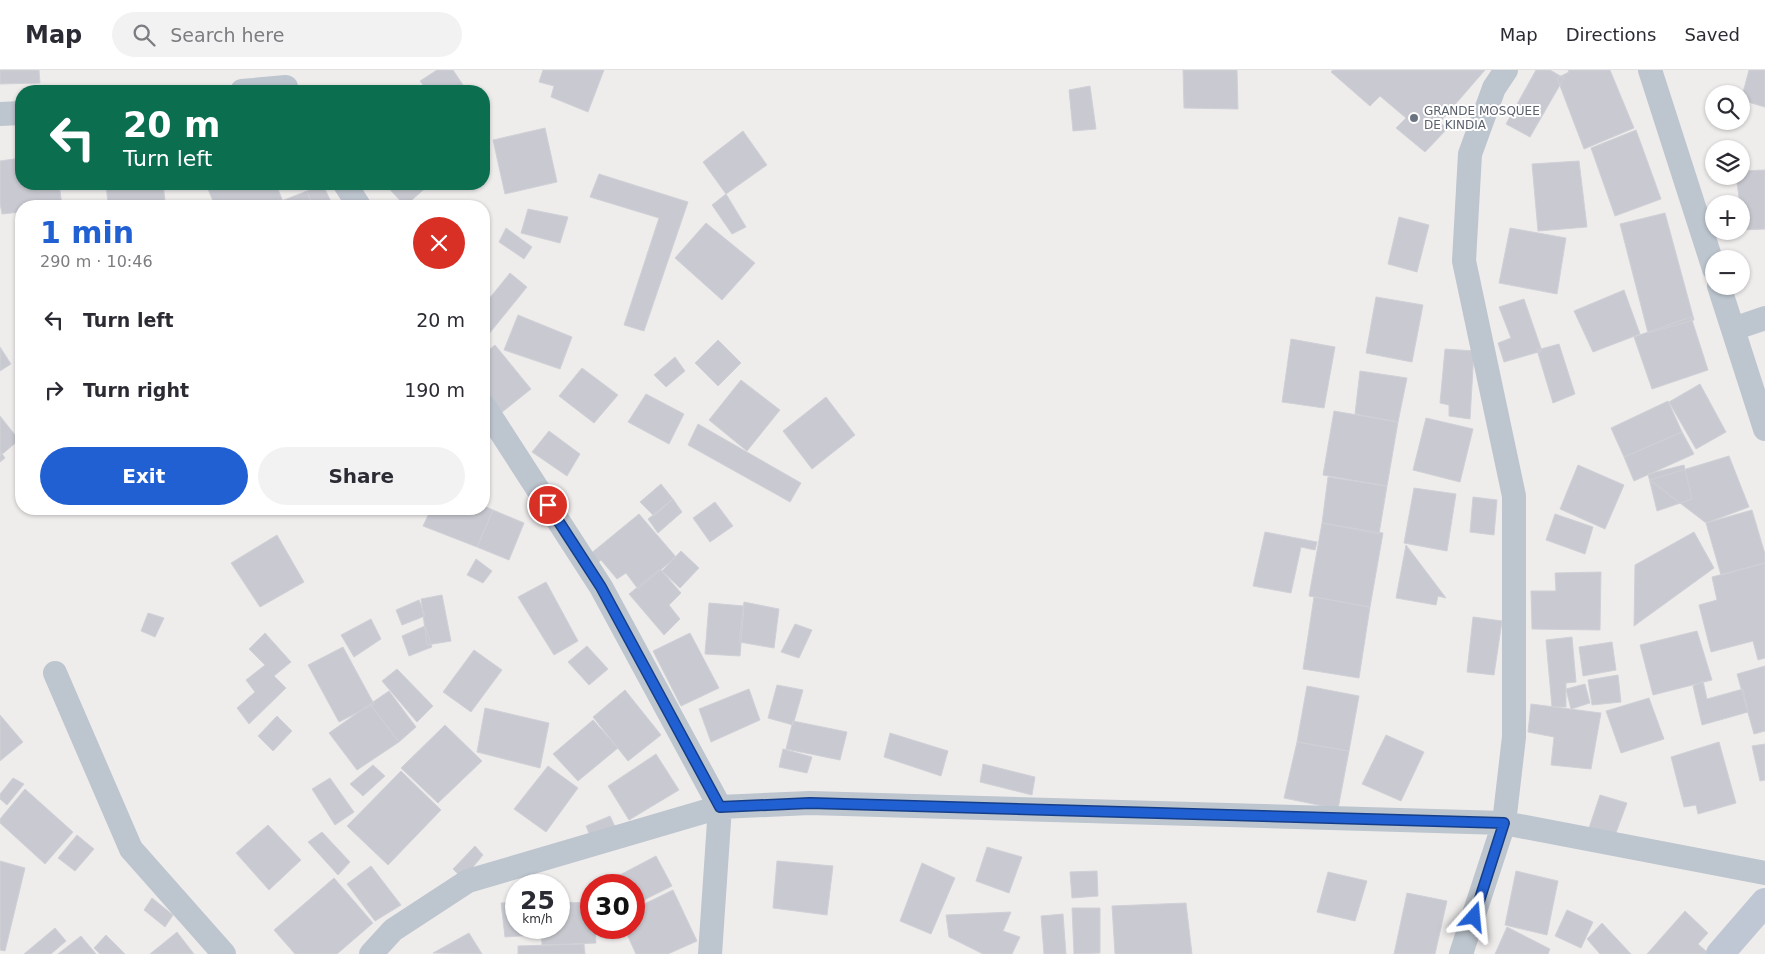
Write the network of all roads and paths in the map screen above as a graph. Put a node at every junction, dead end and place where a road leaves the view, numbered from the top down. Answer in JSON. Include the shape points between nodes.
{"nodes":[{"id":1,"x":1506,"y":70,"type":"edge"},
{"id":2,"x":1650,"y":70,"type":"edge"},
{"id":3,"x":15,"y":113,"type":"edge"},
{"id":4,"x":0,"y":114,"type":"edge"},
{"id":5,"x":1708,"y":250,"type":"edge"},
{"id":6,"x":1722,"y":295,"type":"edge"},
{"id":7,"x":1765,"y":318,"type":"edge"},
{"id":8,"x":1733,"y":329,"type":"junction"},
{"id":9,"x":490,"y":415,"type":"edge"},
{"id":10,"x":1765,"y":429,"type":"edge"},
{"id":11,"x":55,"y":673,"type":"dead end"},
{"id":12,"x":720,"y":807,"type":"junction"},
{"id":13,"x":1504,"y":823,"type":"junction"},
{"id":14,"x":1765,"y":872,"type":"edge"},
{"id":15,"x":1765,"y":902,"type":"edge"},
{"id":16,"x":224,"y":954,"type":"edge"},
{"id":17,"x":371,"y":954,"type":"edge"},
{"id":18,"x":710,"y":954,"type":"edge"},
{"id":19,"x":1462,"y":954,"type":"edge"},
{"id":20,"x":1720,"y":954,"type":"edge"}],
"edges":[{"from":1,"to":13,"type":"street","via":[[1494,88],[1470,154],[1464,261],[1514,496],[1514,738]]},
{"from":2,"to":5,"type":"street"},
{"from":3,"to":4,"type":"street"},
{"from":6,"to":8,"type":"street"},
{"from":7,"to":8,"type":"street"},
{"from":8,"to":10,"type":"street"},
{"from":9,"to":12,"type":"street","via":[[601,587]]},
{"from":11,"to":16,"type":"street","via":[[131,849]]},
{"from":12,"to":13,"type":"street","via":[[810,803]]},
{"from":12,"to":17,"type":"street","via":[[468,881],[393,930]]},
{"from":12,"to":18,"type":"street"},
{"from":13,"to":14,"type":"street"},
{"from":13,"to":19,"type":"street"},
{"from":15,"to":20,"type":"main road"}]}
